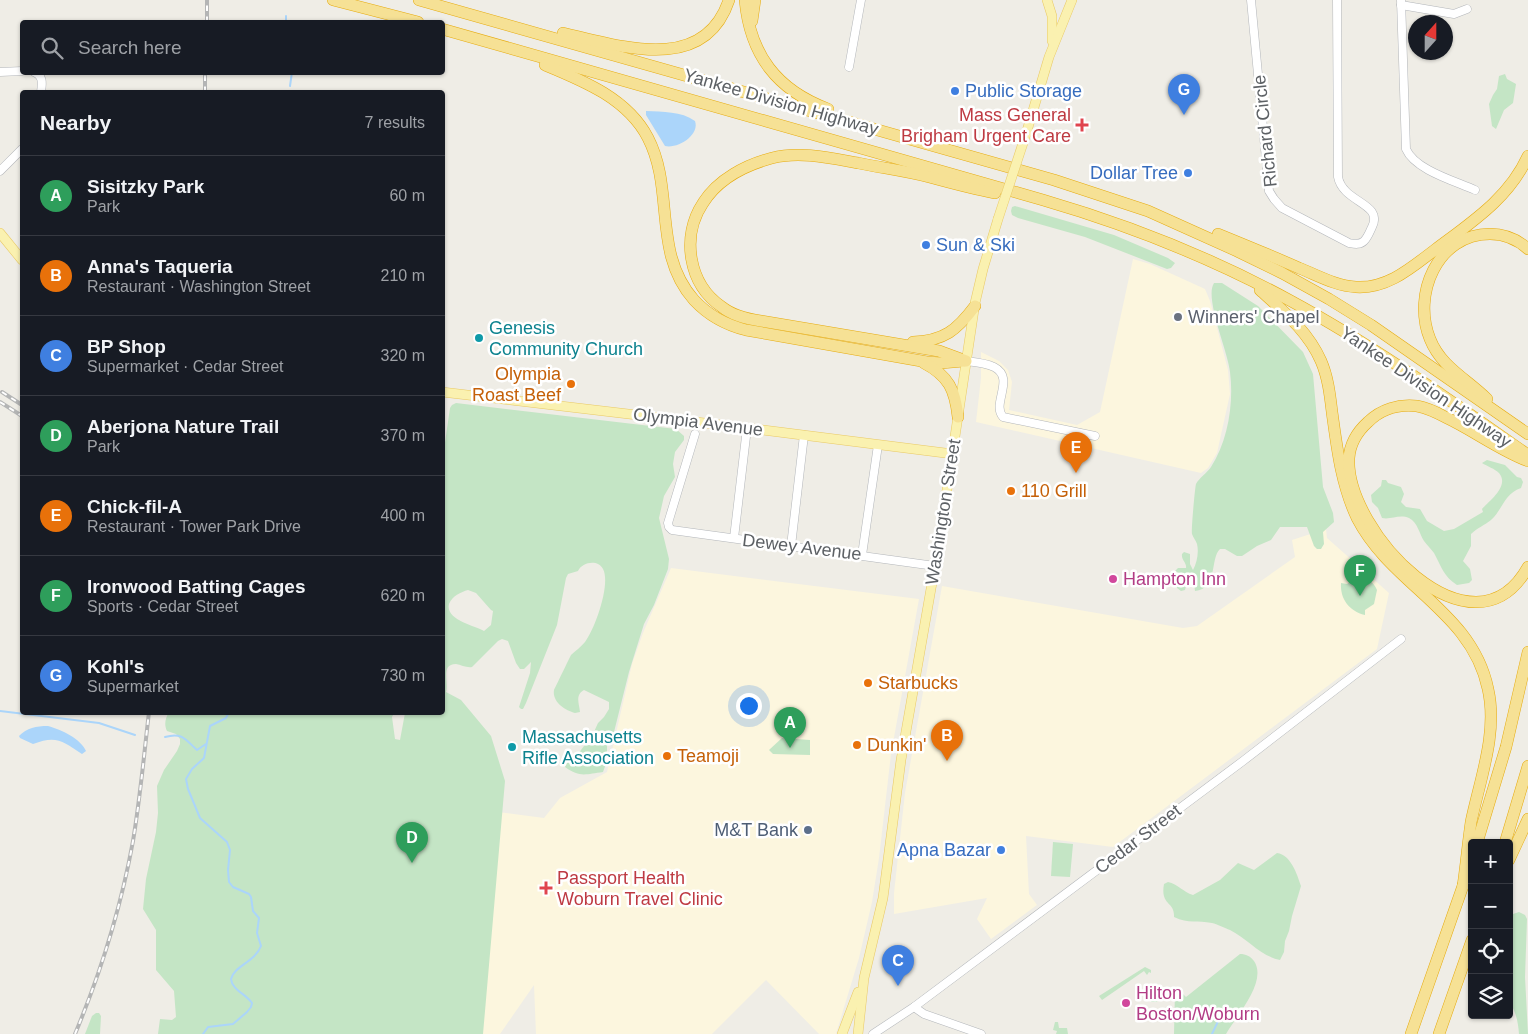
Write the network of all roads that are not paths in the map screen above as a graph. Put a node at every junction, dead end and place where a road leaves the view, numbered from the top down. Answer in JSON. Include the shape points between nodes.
{"nodes":[{"id":1,"x":332,"y":0,"type":"edge"},
{"id":2,"x":419,"y":0,"type":"edge"},
{"id":3,"x":729,"y":0,"type":"edge"},
{"id":4,"x":745,"y":0,"type":"edge"},
{"id":5,"x":755,"y":0,"type":"edge"},
{"id":6,"x":861,"y":0,"type":"edge"},
{"id":7,"x":1047,"y":0,"type":"edge"},
{"id":8,"x":1072,"y":0,"type":"edge"},
{"id":9,"x":1251,"y":0,"type":"edge"},
{"id":10,"x":1337,"y":0,"type":"edge"},
{"id":11,"x":1401,"y":2,"type":"edge"},
{"id":12,"x":1467,"y":9,"type":"dead end"},
{"id":13,"x":456,"y":10,"type":"junction"},
{"id":14,"x":410,"y":20,"type":"edge"},
{"id":15,"x":445,"y":31,"type":"edge"},
{"id":16,"x":752,"y":31,"type":"junction"},
{"id":17,"x":488,"y":42,"type":"junction"},
{"id":18,"x":1048,"y":57,"type":"junction"},
{"id":19,"x":850,"y":67,"type":"dead end"},
{"id":20,"x":0,"y":72,"type":"edge"},
{"id":21,"x":20,"y":72,"type":"edge"},
{"id":22,"x":40,"y":75,"type":"edge"},
{"id":23,"x":41,"y":90,"type":"edge"},
{"id":24,"x":900,"y":136,"type":"junction"},
{"id":25,"x":20,"y":151,"type":"edge"},
{"id":26,"x":1528,"y":156,"type":"edge"},
{"id":27,"x":0,"y":171,"type":"edge"},
{"id":28,"x":1475,"y":190,"type":"dead end"},
{"id":29,"x":1066,"y":207,"type":"junction"},
{"id":30,"x":1148,"y":211,"type":"junction"},
{"id":31,"x":0,"y":234,"type":"edge"},
{"id":32,"x":1528,"y":249,"type":"edge"},
{"id":33,"x":20,"y":258,"type":"edge"},
{"id":34,"x":1248,"y":278,"type":"junction"},
{"id":35,"x":975,"y":306,"type":"junction"},
{"id":36,"x":887,"y":343,"type":"junction"},
{"id":37,"x":916,"y":360,"type":"junction"},
{"id":38,"x":966,"y":361,"type":"junction"},
{"id":39,"x":445,"y":392,"type":"edge"},
{"id":40,"x":958,"y":417,"type":"junction"},
{"id":41,"x":1508,"y":420,"type":"junction"},
{"id":42,"x":747,"y":428,"type":"junction"},
{"id":43,"x":695,"y":434,"type":"dead end"},
{"id":44,"x":1528,"y":434,"type":"edge"},
{"id":45,"x":804,"y":435,"type":"junction"},
{"id":46,"x":1095,"y":436,"type":"dead end"},
{"id":47,"x":878,"y":445,"type":"junction"},
{"id":48,"x":953,"y":454,"type":"junction"},
{"id":49,"x":1528,"y":456,"type":"edge"},
{"id":50,"x":1528,"y":461,"type":"edge"},
{"id":51,"x":734,"y":538,"type":"junction"},
{"id":52,"x":790,"y":546,"type":"junction"},
{"id":53,"x":862,"y":555,"type":"junction"},
{"id":54,"x":935,"y":566,"type":"junction"},
{"id":55,"x":1528,"y":567,"type":"edge"},
{"id":56,"x":1400,"y":639,"type":"dead end"},
{"id":57,"x":1528,"y":652,"type":"edge"},
{"id":58,"x":1528,"y":766,"type":"edge"},
{"id":59,"x":1528,"y":819,"type":"edge"},
{"id":60,"x":1478,"y":839,"type":"edge"},
{"id":61,"x":1506,"y":839,"type":"edge"},
{"id":62,"x":1513,"y":851,"type":"edge"},
{"id":63,"x":1468,"y":872,"type":"edge"},
{"id":64,"x":1463,"y":886,"type":"junction"},
{"id":65,"x":1468,"y":951,"type":"edge"},
{"id":66,"x":864,"y":978,"type":"junction"},
{"id":67,"x":914,"y":1007,"type":"junction"},
{"id":68,"x":842,"y":1034,"type":"edge"},
{"id":69,"x":858,"y":1034,"type":"edge"},
{"id":70,"x":873,"y":1034,"type":"edge"},
{"id":71,"x":981,"y":1034,"type":"edge"},
{"id":72,"x":1411,"y":1034,"type":"edge"},
{"id":73,"x":1439,"y":1034,"type":"edge"}],
"edges":[{"from":1,"to":14,"type":"highway"},
{"from":2,"to":13,"type":"highway","name":"Yankee Division Highway"},
{"from":3,"to":13,"type":"highway","via":[[722,18],[704,37],[680,48],[660,50],[624,46]]},
{"from":4,"to":16,"type":"highway"},
{"from":5,"to":16,"type":"highway"},
{"from":6,"to":19,"type":"street"},
{"from":7,"to":18,"type":"main road","via":[[1053,30]]},
{"from":8,"to":18,"type":"main road","name":"Washington Street"},
{"from":9,"to":10,"type":"street","name":"Richard Circle","via":[[1269,191],[1282,208],[1349,243],[1358,244],[1366,239],[1374,217],[1370,209],[1346,192],[1338,180]]},
{"from":11,"to":12,"type":"street","via":[[1454,14]]},
{"from":11,"to":28,"type":"street","via":[[1406,149],[1418,165]]},
{"from":13,"to":24,"type":"highway","name":"Yankee Division Highway"},
{"from":15,"to":17,"type":"highway","name":"Yankee Division Highway"},
{"from":16,"to":24,"type":"highway","via":[[767,66],[793,91],[814,104]]},
{"from":17,"to":29,"type":"highway","name":"Yankee Division Highway"},
{"from":17,"to":37,"type":"highway","via":[[582,80],[633,116],[648,136],[657,161],[670,257],[690,295],[709,313],[746,330]]},
{"from":18,"to":35,"type":"main road","name":"Washington Street","bridge":true},
{"from":20,"to":21,"type":"street"},
{"from":22,"to":23,"type":"street"},
{"from":24,"to":30,"type":"highway","name":"Yankee Division Highway","via":[[1078,187]]},
{"from":25,"to":27,"type":"street"},
{"from":26,"to":30,"type":"highway","via":[[1508,188],[1479,217],[1400,276],[1374,286],[1334,283],[1227,238]]},
{"from":29,"to":34,"type":"highway","name":"Yankee Division Highway","via":[[1158,239]]},
{"from":29,"to":36,"type":"highway","via":[[911,173],[802,155],[773,158],[747,167],[709,194],[695,219],[691,254],[699,282],[718,305],[749,319]]},
{"from":30,"to":41,"type":"highway","name":"Yankee Division Highway","via":[[1260,261],[1320,294],[1371,325]]},
{"from":31,"to":33,"type":"main road"},
{"from":32,"to":41,"type":"highway","via":[[1511,238],[1496,234],[1483,234],[1462,241],[1438,262],[1424,296],[1427,329],[1440,357]]},
{"from":34,"to":49,"type":"highway","name":"Yankee Division Highway","via":[[1368,346]]},
{"from":34,"to":64,"type":"highway","via":[[1299,326],[1322,362],[1342,478],[1364,529],[1391,564],[1460,629],[1474,649],[1485,675],[1490,700],[1490,726],[1471,823]]},
{"from":35,"to":36,"type":"highway","via":[[957,328],[944,336],[925,341]]},
{"from":35,"to":38,"type":"main road","name":"Washington Street"},
{"from":36,"to":38,"type":"highway","via":[[942,352]]},
{"from":37,"to":38,"type":"highway","via":[[936,363]]},
{"from":37,"to":40,"type":"highway","via":[[933,368],[947,381],[954,392]]},
{"from":38,"to":40,"type":"main road","name":"Washington Street"},
{"from":38,"to":46,"type":"street","via":[[990,365],[1000,373],[1003,383],[999,411],[1004,418]]},
{"from":39,"to":42,"type":"main road","name":"Olympia Avenue"},
{"from":40,"to":48,"type":"main road","name":"Washington Street"},
{"from":41,"to":44,"type":"highway","name":"Yankee Division Highway"},
{"from":42,"to":45,"type":"main road","name":"Olympia Avenue"},
{"from":42,"to":51,"type":"street"},
{"from":43,"to":51,"type":"street","name":"Dewey Avenue","via":[[669,528]]},
{"from":45,"to":47,"type":"main road","name":"Olympia Avenue"},
{"from":45,"to":52,"type":"street"},
{"from":47,"to":48,"type":"main road","name":"Olympia Avenue"},
{"from":47,"to":53,"type":"street"},
{"from":48,"to":54,"type":"main road","name":"Washington Street"},
{"from":50,"to":55,"type":"highway","via":[[1446,417],[1410,405],[1391,408],[1372,418],[1356,436],[1349,457],[1353,486],[1363,511],[1376,533],[1420,580],[1461,601],[1485,601],[1510,589]]},
{"from":51,"to":52,"type":"street","name":"Dewey Avenue"},
{"from":52,"to":53,"type":"street","name":"Dewey Avenue"},
{"from":53,"to":54,"type":"street","name":"Dewey Avenue"},
{"from":54,"to":66,"type":"main road","name":"Washington Street","via":[[900,760],[883,898]]},
{"from":56,"to":67,"type":"street","name":"Cedar Street"},
{"from":57,"to":60,"type":"highway","via":[[1506,747]]},
{"from":58,"to":61,"type":"highway"},
{"from":59,"to":62,"type":"highway"},
{"from":63,"to":64,"type":"highway"},
{"from":64,"to":72,"type":"highway"},
{"from":65,"to":73,"type":"highway"},
{"from":66,"to":68,"type":"main road"},
{"from":66,"to":69,"type":"main road","name":"Washington Street"},
{"from":67,"to":70,"type":"street","name":"Cedar Street"},
{"from":67,"to":71,"type":"street","via":[[924,1014]]}]}
